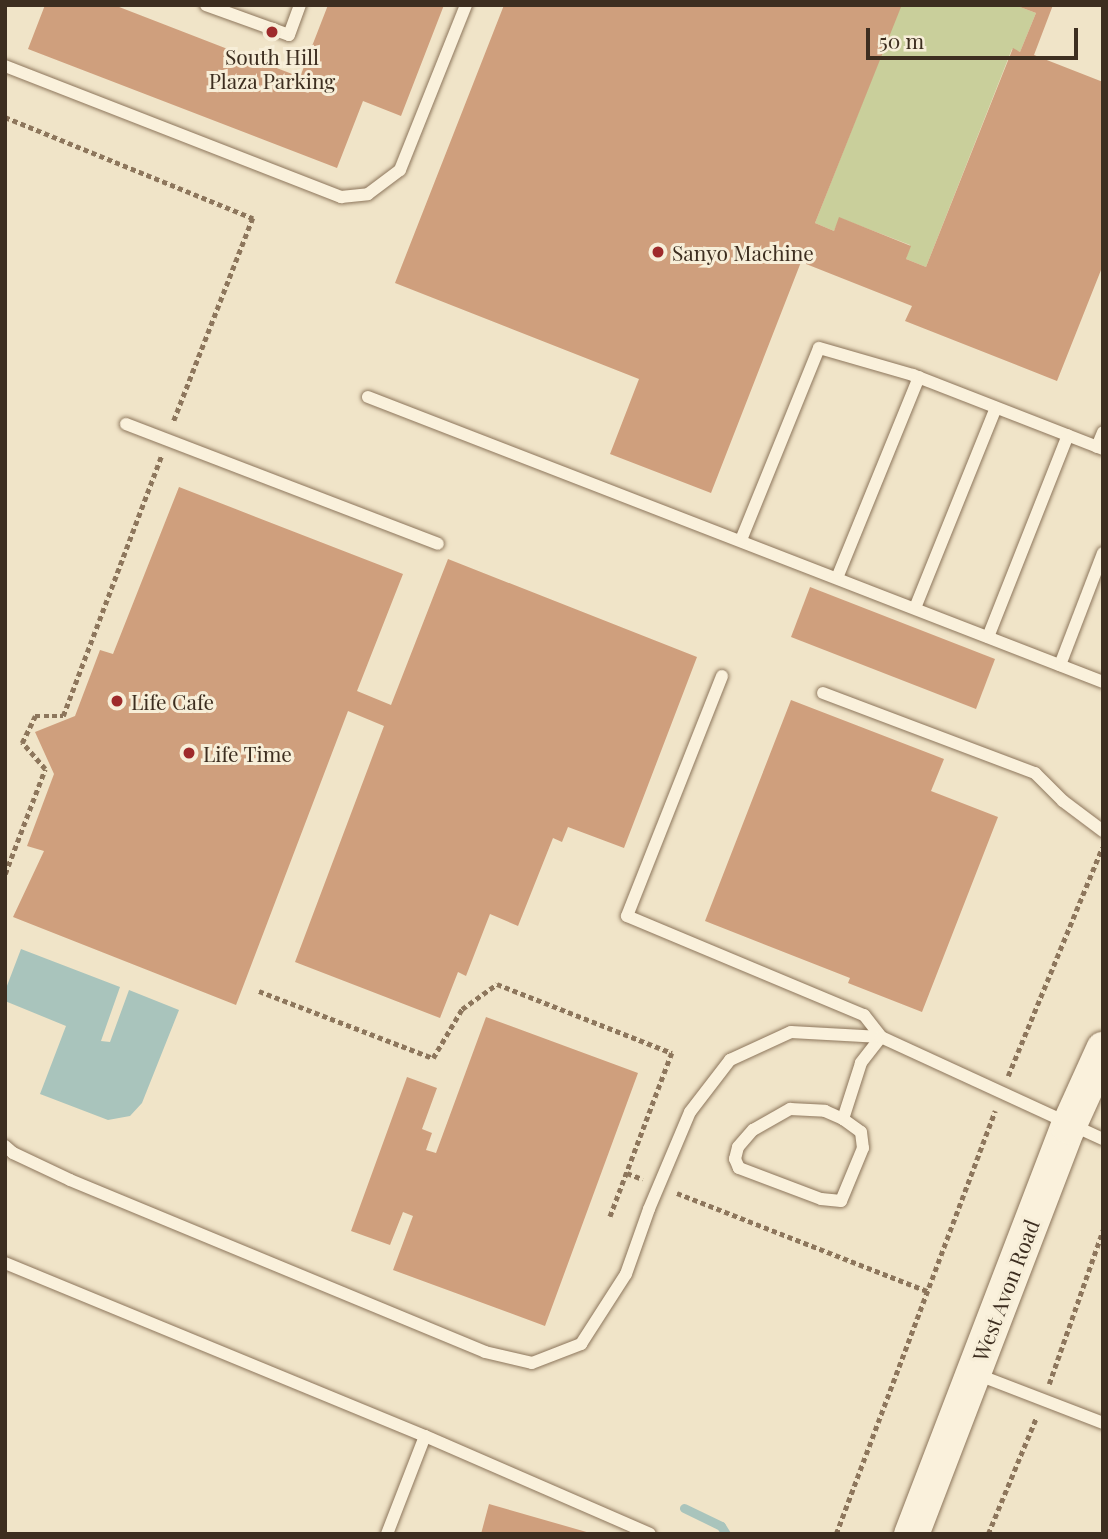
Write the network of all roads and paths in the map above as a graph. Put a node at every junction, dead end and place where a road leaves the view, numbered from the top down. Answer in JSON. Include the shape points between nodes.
{"nodes":[{"id":1,"x":206,"y":5,"type":"edge"},
{"id":2,"x":300,"y":5,"type":"edge"},
{"id":3,"x":466,"y":5,"type":"edge"},
{"id":4,"x":5,"y":66,"type":"edge"},
{"id":5,"x":5,"y":117,"type":"edge"},
{"id":6,"x":919,"y":377,"type":"junction"},
{"id":7,"x":368,"y":397,"type":"dead end"},
{"id":8,"x":996,"y":408,"type":"junction"},
{"id":9,"x":125,"y":424,"type":"dead end"},
{"id":10,"x":1103,"y":432,"type":"edge"},
{"id":11,"x":1068,"y":435,"type":"junction"},
{"id":12,"x":167,"y":439,"type":"junction"},
{"id":13,"x":1100,"y":448,"type":"edge"},
{"id":14,"x":741,"y":540,"type":"junction"},
{"id":15,"x":438,"y":544,"type":"dead end"},
{"id":16,"x":1103,"y":553,"type":"edge"},
{"id":17,"x":837,"y":578,"type":"junction"},
{"id":18,"x":915,"y":608,"type":"junction"},
{"id":19,"x":988,"y":637,"type":"junction"},
{"id":20,"x":1060,"y":665,"type":"junction"},
{"id":21,"x":722,"y":676,"type":"dead end"},
{"id":22,"x":1103,"y":682,"type":"edge"},
{"id":23,"x":823,"y":693,"type":"dead end"},
{"id":24,"x":1103,"y":831,"type":"edge"},
{"id":25,"x":1103,"y":848,"type":"edge"},
{"id":26,"x":5,"y":874,"type":"edge"},
{"id":27,"x":260,"y":990,"type":"dead end"},
{"id":28,"x":881,"y":1037,"type":"junction"},
{"id":29,"x":1103,"y":1049,"type":"edge"},
{"id":30,"x":1002,"y":1094,"type":"junction"},
{"id":31,"x":843,"y":1119,"type":"junction"},
{"id":32,"x":1069,"y":1126,"type":"junction"},
{"id":33,"x":1103,"y":1139,"type":"edge"},
{"id":34,"x":5,"y":1146,"type":"edge"},
{"id":35,"x":627,"y":1173,"type":"junction"},
{"id":36,"x":659,"y":1186,"type":"junction"},
{"id":37,"x":610,"y":1217,"type":"dead end"},
{"id":38,"x":5,"y":1263,"type":"edge"},
{"id":39,"x":929,"y":1292,"type":"junction"},
{"id":40,"x":973,"y":1373,"type":"junction"},
{"id":41,"x":1103,"y":1423,"type":"edge"},
{"id":42,"x":425,"y":1436,"type":"junction"},
{"id":43,"x":387,"y":1534,"type":"edge"},
{"id":44,"x":650,"y":1534,"type":"edge"},
{"id":45,"x":836,"y":1534,"type":"edge"},
{"id":46,"x":911,"y":1534,"type":"edge"}],
"edges":[{"from":1,"to":2,"type":"lane","via":[[289,34]]},
{"from":3,"to":4,"type":"lane","via":[[400,170],[368,194],[341,197]]},
{"from":5,"to":12,"type":"path","via":[[253,218]]},
{"from":6,"to":8,"type":"lane"},
{"from":6,"to":14,"type":"lane","via":[[819,348]]},
{"from":6,"to":17,"type":"lane"},
{"from":7,"to":14,"type":"lane"},
{"from":8,"to":11,"type":"lane"},
{"from":8,"to":18,"type":"lane"},
{"from":9,"to":12,"type":"lane"},
{"from":10,"to":13,"type":"lane"},
{"from":11,"to":13,"type":"lane"},
{"from":11,"to":19,"type":"lane"},
{"from":12,"to":15,"type":"lane"},
{"from":12,"to":26,"type":"path","via":[[63,716],[35,716],[22,743],[46,769]]},
{"from":14,"to":17,"type":"lane"},
{"from":16,"to":20,"type":"lane"},
{"from":17,"to":18,"type":"lane"},
{"from":18,"to":19,"type":"lane"},
{"from":19,"to":20,"type":"lane"},
{"from":20,"to":22,"type":"lane"},
{"from":21,"to":28,"type":"lane","via":[[627,916],[864,1015]]},
{"from":23,"to":24,"type":"lane","via":[[1035,773]]},
{"from":25,"to":30,"type":"path"},
{"from":27,"to":35,"type":"path","via":[[433,1058],[462,1009],[497,984],[672,1052]]},
{"from":28,"to":30,"type":"lane"},
{"from":28,"to":31,"type":"lane","via":[[861,1063]]},
{"from":28,"to":36,"type":"lane","via":[[791,1032],[730,1060],[690,1112]]},
{"from":29,"to":32,"type":"main road","name":"West Avon Road"},
{"from":30,"to":32,"type":"lane"},
{"from":30,"to":39,"type":"path"},
{"from":31,"to":31,"type":"lane","via":[[861,1132],[863,1148],[841,1201],[821,1199],[745,1172],[735,1159],[738,1147],[753,1130],[790,1109],[825,1111]]},
{"from":32,"to":33,"type":"lane"},
{"from":32,"to":40,"type":"main road","name":"West Avon Road"},
{"from":34,"to":36,"type":"lane","via":[[70,1181],[460,1342],[532,1363],[581,1344],[626,1274]]},
{"from":35,"to":36,"type":"path"},
{"from":35,"to":37,"type":"path"},
{"from":36,"to":39,"type":"path"},
{"from":38,"to":42,"type":"lane"},
{"from":39,"to":45,"type":"path"},
{"from":40,"to":41,"type":"lane"},
{"from":40,"to":46,"type":"main road","name":"West Avon Road"},
{"from":42,"to":43,"type":"lane"},
{"from":42,"to":44,"type":"lane"}]}
